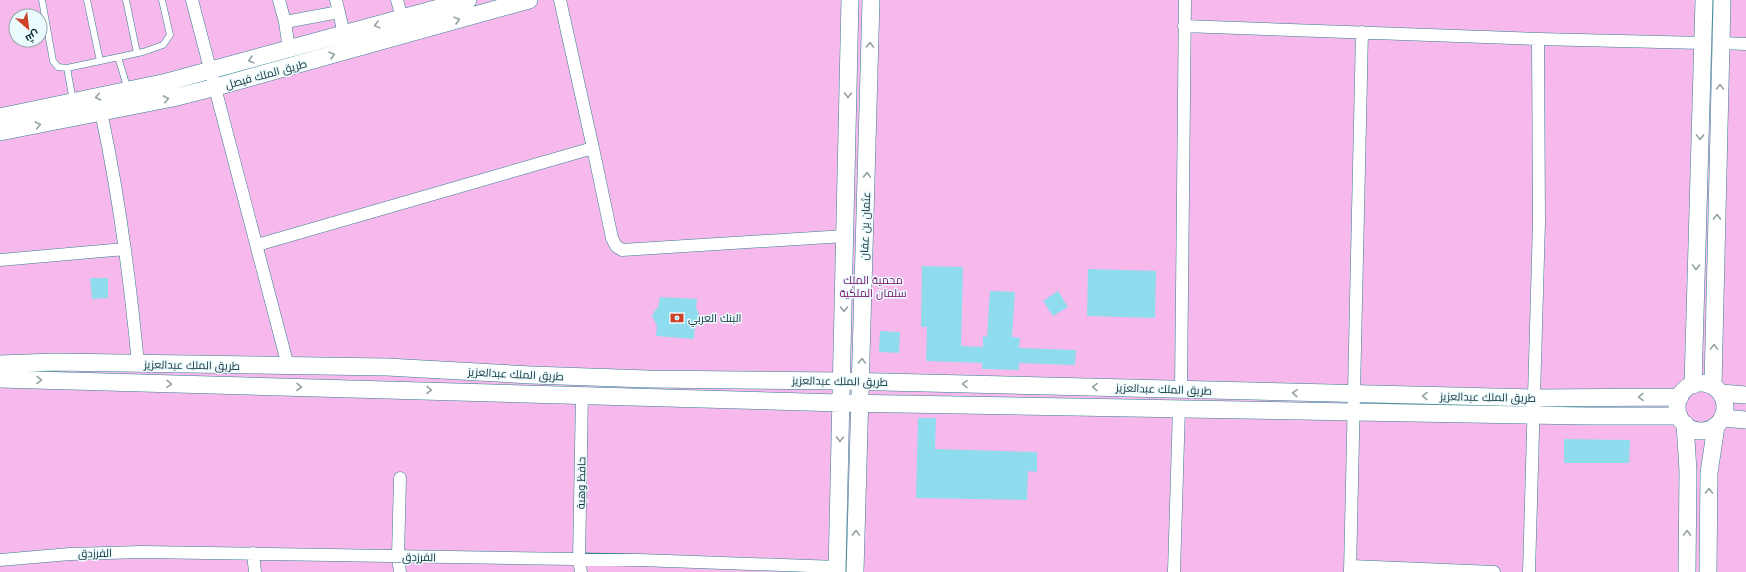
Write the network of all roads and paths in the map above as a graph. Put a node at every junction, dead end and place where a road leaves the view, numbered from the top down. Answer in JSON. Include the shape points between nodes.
{"nodes":[{"id":1,"x":42,"y":0,"type":"edge"},
{"id":2,"x":88,"y":0,"type":"edge"},
{"id":3,"x":126,"y":0,"type":"edge"},
{"id":4,"x":162,"y":0,"type":"edge"},
{"id":5,"x":192,"y":0,"type":"edge"},
{"id":6,"x":279,"y":0,"type":"edge"},
{"id":7,"x":336,"y":0,"type":"edge"},
{"id":8,"x":397,"y":0,"type":"edge"},
{"id":9,"x":468,"y":0,"type":"edge"},
{"id":10,"x":529,"y":0,"type":"edge"},
{"id":11,"x":560,"y":0,"type":"edge"},
{"id":12,"x":850,"y":0,"type":"edge"},
{"id":13,"x":871,"y":0,"type":"edge"},
{"id":14,"x":1185,"y":0,"type":"edge"},
{"id":15,"x":1704,"y":0,"type":"edge"},
{"id":16,"x":1722,"y":0,"type":"edge"},
{"id":17,"x":339,"y":12,"type":"junction"},
{"id":18,"x":402,"y":18,"type":"junction"},
{"id":19,"x":285,"y":22,"type":"junction"},
{"id":20,"x":1184,"y":26,"type":"junction"},
{"id":21,"x":1362,"y":32,"type":"junction"},
{"id":22,"x":344,"y":34,"type":"junction"},
{"id":23,"x":1538,"y":39,"type":"junction"},
{"id":24,"x":1702,"y":43,"type":"junction"},
{"id":25,"x":1721,"y":43,"type":"junction"},
{"id":26,"x":1746,"y":44,"type":"edge"},
{"id":27,"x":289,"y":49,"type":"junction"},
{"id":28,"x":137,"y":53,"type":"junction"},
{"id":29,"x":118,"y":57,"type":"junction"},
{"id":30,"x":100,"y":61,"type":"junction"},
{"id":31,"x":67,"y":68,"type":"junction"},
{"id":32,"x":211,"y":70,"type":"junction"},
{"id":33,"x":216,"y":87,"type":"junction"},
{"id":34,"x":128,"y":90,"type":"junction"},
{"id":35,"x":73,"y":102,"type":"junction"},
{"id":36,"x":101,"y":112,"type":"junction"},
{"id":37,"x":0,"y":117,"type":"edge"},
{"id":38,"x":0,"y":132,"type":"edge"},
{"id":39,"x":593,"y":148,"type":"junction"},
{"id":40,"x":845,"y":236,"type":"junction"},
{"id":41,"x":257,"y":246,"type":"junction"},
{"id":42,"x":125,"y":249,"type":"junction"},
{"id":43,"x":0,"y":260,"type":"edge"},
{"id":44,"x":0,"y":364,"type":"edge"},
{"id":45,"x":138,"y":364,"type":"junction"},
{"id":46,"x":288,"y":366,"type":"junction"},
{"id":47,"x":0,"y":379,"type":"edge"},
{"id":48,"x":842,"y":381,"type":"junction"},
{"id":49,"x":861,"y":381,"type":"junction"},
{"id":50,"x":1692,"y":385,"type":"junction"},
{"id":51,"x":1181,"y":389,"type":"junction"},
{"id":52,"x":1717,"y":390,"type":"junction"},
{"id":53,"x":582,"y":394,"type":"junction"},
{"id":54,"x":1746,"y":395,"type":"edge"},
{"id":55,"x":1680,"y":397,"type":"junction"},
{"id":56,"x":841,"y":403,"type":"junction"},
{"id":57,"x":860,"y":403,"type":"junction"},
{"id":58,"x":1354,"y":403,"type":"junction"},
{"id":59,"x":1533,"y":407,"type":"junction"},
{"id":60,"x":1178,"y":408,"type":"junction"},
{"id":61,"x":1682,"y":420,"type":"junction"},
{"id":62,"x":1746,"y":420,"type":"edge"},
{"id":63,"x":1719,"y":422,"type":"junction"},
{"id":64,"x":400,"y":478,"type":"dead end"},
{"id":65,"x":253,"y":553,"type":"junction"},
{"id":66,"x":398,"y":557,"type":"junction"},
{"id":67,"x":0,"y":560,"type":"edge"},
{"id":68,"x":579,"y":560,"type":"junction"},
{"id":69,"x":1350,"y":569,"type":"edge"},
{"id":70,"x":838,"y":570,"type":"edge"},
{"id":71,"x":255,"y":572,"type":"edge"},
{"id":72,"x":400,"y":572,"type":"edge"},
{"id":73,"x":581,"y":572,"type":"edge"},
{"id":74,"x":855,"y":572,"type":"edge"},
{"id":75,"x":1174,"y":572,"type":"edge"},
{"id":76,"x":1494,"y":572,"type":"edge"},
{"id":77,"x":1529,"y":572,"type":"edge"},
{"id":78,"x":1687,"y":572,"type":"edge"},
{"id":79,"x":1708,"y":572,"type":"edge"}],
"edges":[{"from":1,"to":31,"type":"lane","via":[[53,61],[58,67]]},
{"from":2,"to":30,"type":"lane"},
{"from":3,"to":28,"type":"lane"},
{"from":4,"to":28,"type":"lane","via":[[170,35],[163,45]]},
{"from":5,"to":32,"type":"street"},
{"from":6,"to":19,"type":"street"},
{"from":7,"to":17,"type":"street"},
{"from":8,"to":18,"type":"street"},
{"from":9,"to":18,"type":"street","name":"طريق الملك فيصل"},
{"from":33,"to":10,"type":"street","name":"طريق الملك فيصل","one_way":true},
{"from":11,"to":39,"type":"street"},
{"from":12,"to":40,"type":"street","name":"عثمان بن عفان","one_way":true},
{"from":49,"to":13,"type":"street","name":"عثمان بن عفان","one_way":true},
{"from":14,"to":20,"type":"street"},
{"from":15,"to":24,"type":"street"},
{"from":16,"to":25,"type":"street"},
{"from":17,"to":19,"type":"street"},
{"from":17,"to":22,"type":"street"},
{"from":18,"to":22,"type":"street","name":"طريق الملك فيصل","one_way":true},
{"from":19,"to":27,"type":"street"},
{"from":20,"to":21,"type":"street"},
{"from":20,"to":51,"type":"street"},
{"from":21,"to":23,"type":"street"},
{"from":21,"to":58,"type":"street"},
{"from":22,"to":27,"type":"street","name":"طريق الملك فيصل"},
{"from":23,"to":24,"type":"street"},
{"from":23,"to":59,"type":"street","via":[[1539,222]]},
{"from":24,"to":50,"type":"street","one_way":true},
{"from":25,"to":26,"type":"street"},
{"from":52,"to":25,"type":"street","one_way":true},
{"from":27,"to":32,"type":"street","name":"طريق الملك فيصل","one_way":true},
{"from":28,"to":29,"type":"lane"},
{"from":29,"to":30,"type":"lane"},
{"from":29,"to":34,"type":"lane"},
{"from":30,"to":31,"type":"lane"},
{"from":31,"to":35,"type":"lane"},
{"from":32,"to":33,"type":"street"},
{"from":32,"to":34,"type":"street","name":"طريق الملك فيصل"},
{"from":36,"to":33,"type":"street","name":"طريق الملك فيصل","one_way":true},
{"from":33,"to":41,"type":"street"},
{"from":34,"to":35,"type":"street","name":"طريق الملك فيصل","one_way":true},
{"from":35,"to":37,"type":"street","name":"طريق الملك فيصل"},
{"from":38,"to":36,"type":"street","name":"طريق الملك فيصل","one_way":true},
{"from":36,"to":42,"type":"street"},
{"from":39,"to":40,"type":"street","via":[[612,238],[616,246],[622,250]]},
{"from":39,"to":41,"type":"street"},
{"from":40,"to":48,"type":"street","name":"عثمان بن عفان","one_way":true},
{"from":41,"to":46,"type":"street"},
{"from":42,"to":43,"type":"street"},
{"from":42,"to":45,"type":"street"},
{"from":44,"to":45,"type":"street","name":"طريق الملك عبدالعزيز"},
{"from":45,"to":46,"type":"street","name":"طريق الملك عبدالعزيز"},
{"from":46,"to":48,"type":"street","name":"طريق الملك عبدالعزيز","via":[[387,367],[648,379]]},
{"from":47,"to":53,"type":"street","name":"طريق الملك عبدالعزيز","one_way":true},
{"from":48,"to":49,"type":"street","name":"طريق الملك عبدالعزيز"},
{"from":48,"to":56,"type":"street","name":"عثمان بن عفان"},
{"from":51,"to":49,"type":"street","name":"طريق الملك عبدالعزيز","one_way":true},
{"from":49,"to":57,"type":"street","name":"عثمان بن عفان"},
{"from":50,"to":52,"type":"street","via":[[1704,383]]},
{"from":50,"to":55,"type":"street"},
{"from":58,"to":51,"type":"street","name":"طريق الملك عبدالعزيز","one_way":true},
{"from":52,"to":54,"type":"street"},
{"from":52,"to":63,"type":"street","via":[[1725,402],[1725,412]]},
{"from":53,"to":56,"type":"street","name":"طريق الملك عبدالعزيز"},
{"from":53,"to":68,"type":"street","name":"حافظ وهبة"},
{"from":55,"to":59,"type":"street","name":"طريق الملك عبدالعزيز","one_way":true},
{"from":55,"to":61,"type":"street","via":[[1678,406]]},
{"from":56,"to":57,"type":"street","name":"طريق الملك عبدالعزيز"},
{"from":56,"to":70,"type":"street","name":"عثمان بن عفان","one_way":true},
{"from":57,"to":60,"type":"street","name":"طريق الملك عبدالعزيز"},
{"from":74,"to":57,"type":"street","name":"عثمان بن عفان","one_way":true},
{"from":58,"to":59,"type":"street","name":"طريق الملك عبدالعزيز"},
{"from":58,"to":60,"type":"street","name":"طريق الملك عبدالعزيز"},
{"from":58,"to":69,"type":"street"},
{"from":59,"to":61,"type":"street","name":"طريق الملك عبدالعزيز"},
{"from":59,"to":77,"type":"street"},
{"from":60,"to":75,"type":"street"},
{"from":61,"to":63,"type":"street","via":[[1693,429],[1701,431],[1709,430]]},
{"from":78,"to":61,"type":"street","one_way":true,"via":[[1688,472]]},
{"from":62,"to":63,"type":"street"},
{"from":79,"to":63,"type":"street","one_way":true,"via":[[1709,473]]},
{"from":64,"to":66,"type":"street"},
{"from":65,"to":66,"type":"street","name":"الفرزدق"},
{"from":65,"to":67,"type":"street","name":"الفرزدق","via":[[142,552],[70,554]]},
{"from":65,"to":71,"type":"street"},
{"from":66,"to":68,"type":"street","name":"الفرزدق"},
{"from":66,"to":72,"type":"street"},
{"from":68,"to":70,"type":"street","name":"الفرزدق","via":[[640,560]]},
{"from":68,"to":73,"type":"street","name":"حافظ وهبة"},
{"from":69,"to":76,"type":"street"}]}
